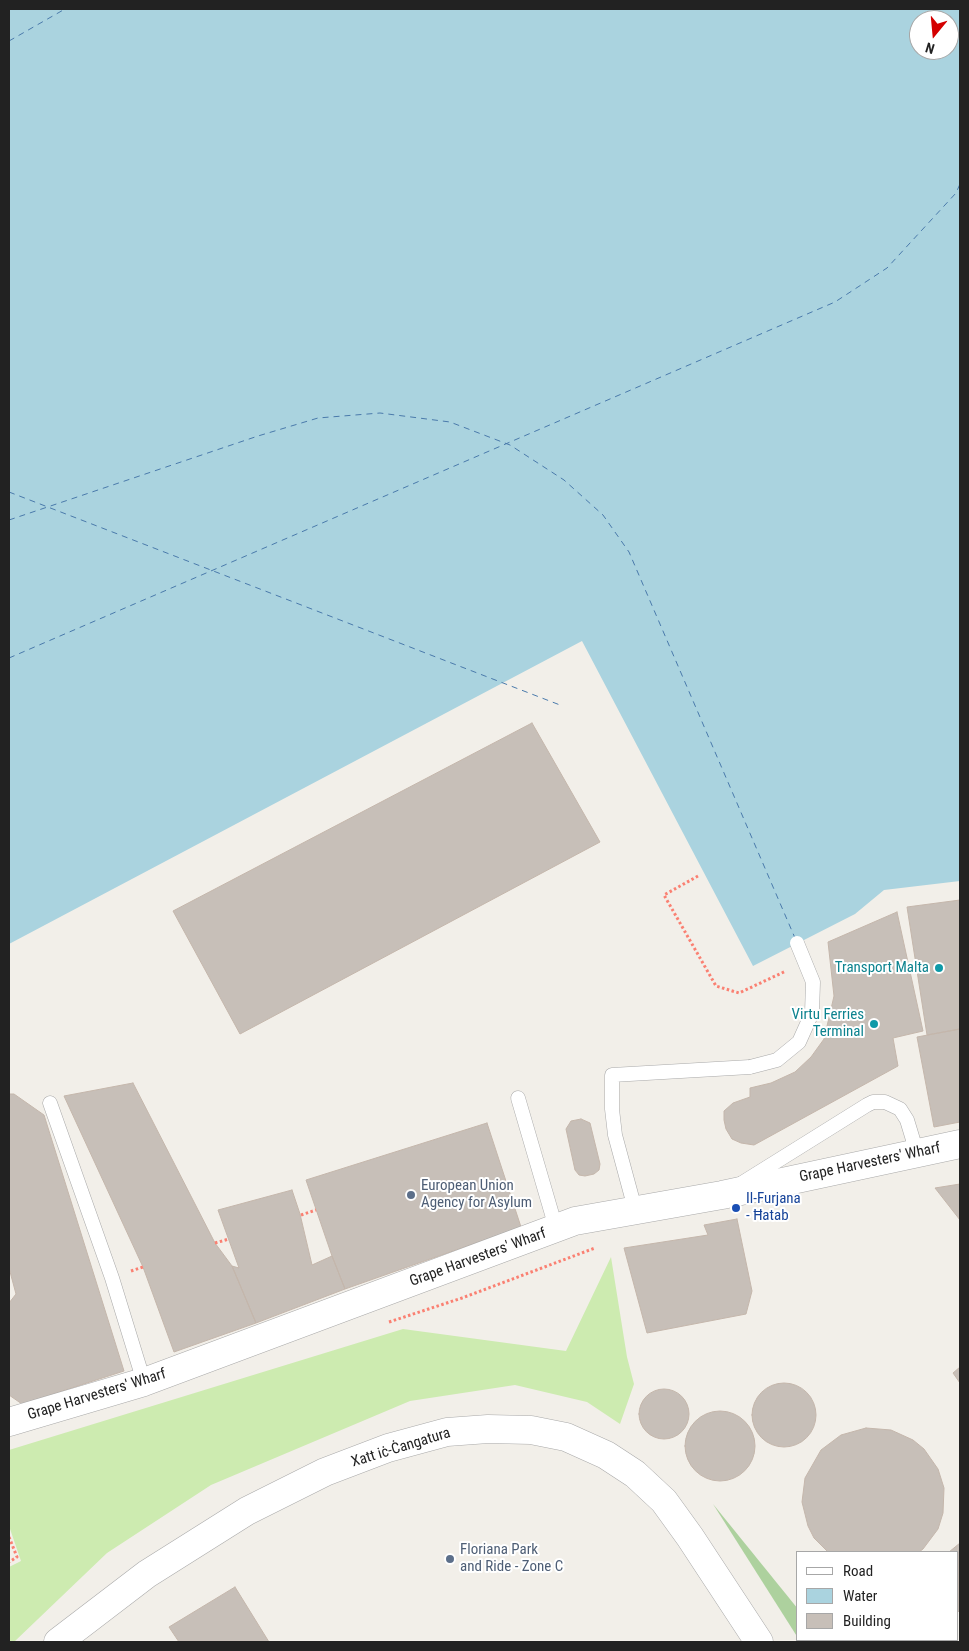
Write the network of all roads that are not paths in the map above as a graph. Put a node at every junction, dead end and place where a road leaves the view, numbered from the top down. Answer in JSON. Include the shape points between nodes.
{"nodes":[{"id":1,"x":797,"y":943,"type":"dead end"},
{"id":2,"x":518,"y":1098,"type":"dead end"},
{"id":3,"x":50,"y":1103,"type":"dead end"},
{"id":4,"x":960,"y":1144,"type":"edge"},
{"id":5,"x":917,"y":1153,"type":"junction"},
{"id":6,"x":722,"y":1195,"type":"junction"},
{"id":7,"x":634,"y":1210,"type":"junction"},
{"id":8,"x":556,"y":1228,"type":"junction"},
{"id":9,"x":144,"y":1382,"type":"junction"},
{"id":10,"x":9,"y":1422,"type":"edge"},
{"id":11,"x":58,"y":1642,"type":"edge"},
{"id":12,"x":759,"y":1642,"type":"edge"}],
"edges":[{"from":1,"to":7,"type":"lane","bridge":true,"via":[[813,982],[812,1013],[798,1042],[777,1060],[750,1067],[612,1075],[615,1135]]},
{"from":2,"to":8,"type":"lane"},
{"from":3,"to":9,"type":"lane","via":[[112,1278]]},
{"from":4,"to":5,"type":"street","name":"Grape Harvesters' Wharf"},
{"from":5,"to":6,"type":"street","name":"Grape Harvesters' Wharf"},
{"from":5,"to":6,"type":"lane","via":[[907,1120],[900,1109],[885,1102],[873,1102]]},
{"from":6,"to":7,"type":"street","name":"Grape Harvesters' Wharf"},
{"from":7,"to":8,"type":"street","name":"Grape Harvesters' Wharf","via":[[575,1221]]},
{"from":8,"to":9,"type":"street","name":"Grape Harvesters' Wharf"},
{"from":9,"to":10,"type":"street","name":"Grape Harvesters' Wharf"},
{"from":11,"to":12,"type":"street","name":"Xatt iċ-Ċangatura","via":[[147,1574],[247,1511],[325,1472],[388,1448],[447,1432],[488,1429],[531,1430],[566,1437],[606,1455],[635,1474],[664,1501]]}]}
